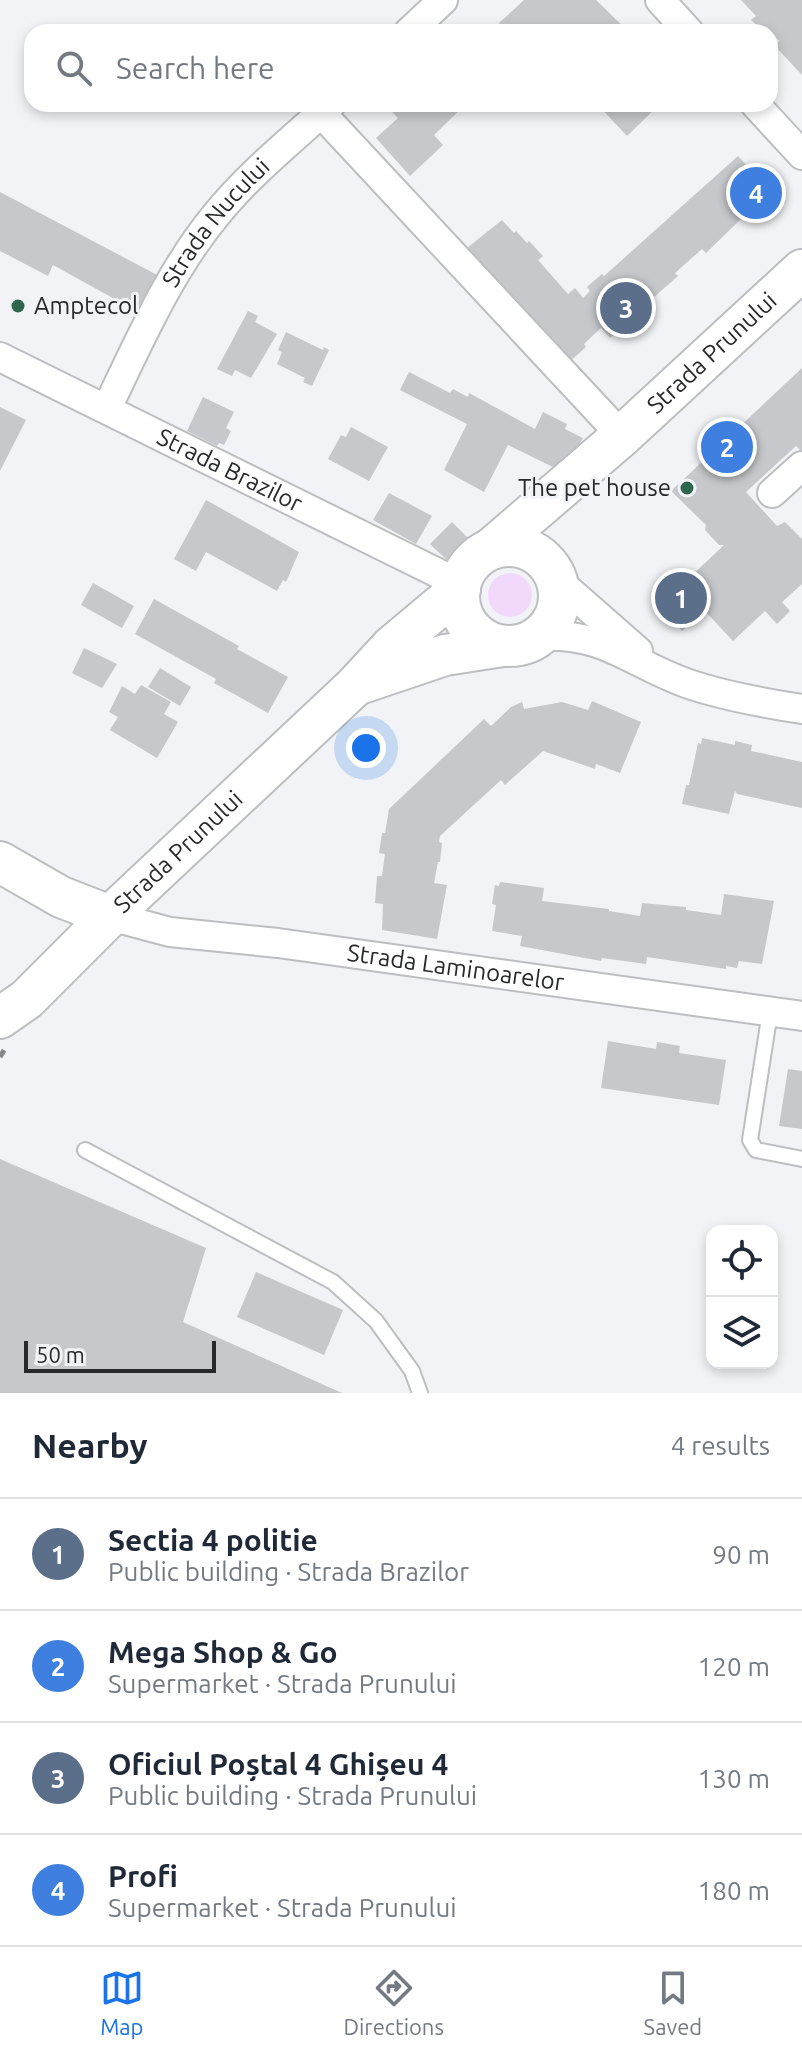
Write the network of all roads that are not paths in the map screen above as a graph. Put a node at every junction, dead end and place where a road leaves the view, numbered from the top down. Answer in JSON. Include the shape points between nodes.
{"nodes":[{"id":1,"x":443,"y":0,"type":"edge"},
{"id":2,"x":660,"y":0,"type":"edge"},
{"id":3,"x":418,"y":24,"type":"edge"},
{"id":4,"x":682,"y":24,"type":"edge"},
{"id":5,"x":322,"y":112,"type":"edge"},
{"id":6,"x":330,"y":112,"type":"edge"},
{"id":7,"x":762,"y":112,"type":"edge"},
{"id":8,"x":802,"y":155,"type":"edge"},
{"id":9,"x":797,"y":285,"type":"edge"},
{"id":10,"x":0,"y":357,"type":"edge"},
{"id":11,"x":107,"y":408,"type":"junction"},
{"id":12,"x":622,"y":436,"type":"junction"},
{"id":13,"x":802,"y":466,"type":"edge"},
{"id":14,"x":772,"y":493,"type":"dead end"},
{"id":15,"x":492,"y":548,"type":"junction"},
{"id":16,"x":555,"y":574,"type":"junction"},
{"id":17,"x":460,"y":586,"type":"junction"},
{"id":18,"x":521,"y":641,"type":"junction"},
{"id":19,"x":663,"y":672,"type":"junction"},
{"id":20,"x":355,"y":686,"type":"junction"},
{"id":21,"x":802,"y":709,"type":"edge"},
{"id":22,"x":0,"y":862,"type":"edge"},
{"id":23,"x":110,"y":916,"type":"junction"},
{"id":24,"x":770,"y":1012,"type":"junction"},
{"id":25,"x":802,"y":1016,"type":"edge"},
{"id":26,"x":0,"y":1018,"type":"edge"},
{"id":27,"x":85,"y":1150,"type":"dead end"},
{"id":28,"x":802,"y":1159,"type":"edge"},
{"id":29,"x":420,"y":1393,"type":"edge"}],
"edges":[{"from":1,"to":3,"type":"street"},
{"from":2,"to":4,"type":"street"},
{"from":5,"to":11,"type":"street","name":"Strada Nucului","via":[[216,215],[183,262]]},
{"from":6,"to":12,"type":"street"},
{"from":7,"to":8,"type":"street"},
{"from":9,"to":12,"type":"street","name":"Strada Prunului"},
{"from":10,"to":11,"type":"street","name":"Strada Brazilor"},
{"from":11,"to":17,"type":"street","name":"Strada Brazilor"},
{"from":12,"to":15,"type":"street","name":"Strada Prunului"},
{"from":12,"to":16,"type":"street","name":"Strada Prunului","via":[[566,512]]},
{"from":13,"to":14,"type":"street"},
{"from":15,"to":16,"type":"street","via":[[519,546],[543,558]]},
{"from":15,"to":17,"type":"street","via":[[472,562]]},
{"from":16,"to":18,"type":"street","via":[[560,595],[551,625]]},
{"from":16,"to":19,"type":"street"},
{"from":17,"to":18,"type":"street","via":[[460,605],[475,632],[488,641]]},
{"from":17,"to":20,"type":"street","name":"Strada Prunului"},
{"from":18,"to":19,"type":"street","via":[[560,635],[594,640]]},
{"from":18,"to":20,"type":"street","name":"Strada Prunului","via":[[445,655]]},
{"from":19,"to":21,"type":"street","via":[[721,694]]},
{"from":20,"to":23,"type":"street","name":"Strada Prunului"},
{"from":22,"to":23,"type":"street","via":[[61,897]]},
{"from":23,"to":24,"type":"street","name":"Strada Laminoarelor","via":[[170,932]]},
{"from":23,"to":26,"type":"street","name":"Strada Prunului","via":[[27,999]]},
{"from":24,"to":25,"type":"street","name":"Strada Laminoarelor"},
{"from":24,"to":28,"type":"lane","via":[[750,1140],[756,1150]]},
{"from":27,"to":29,"type":"lane","via":[[333,1282],[376,1321],[412,1371]]}]}
